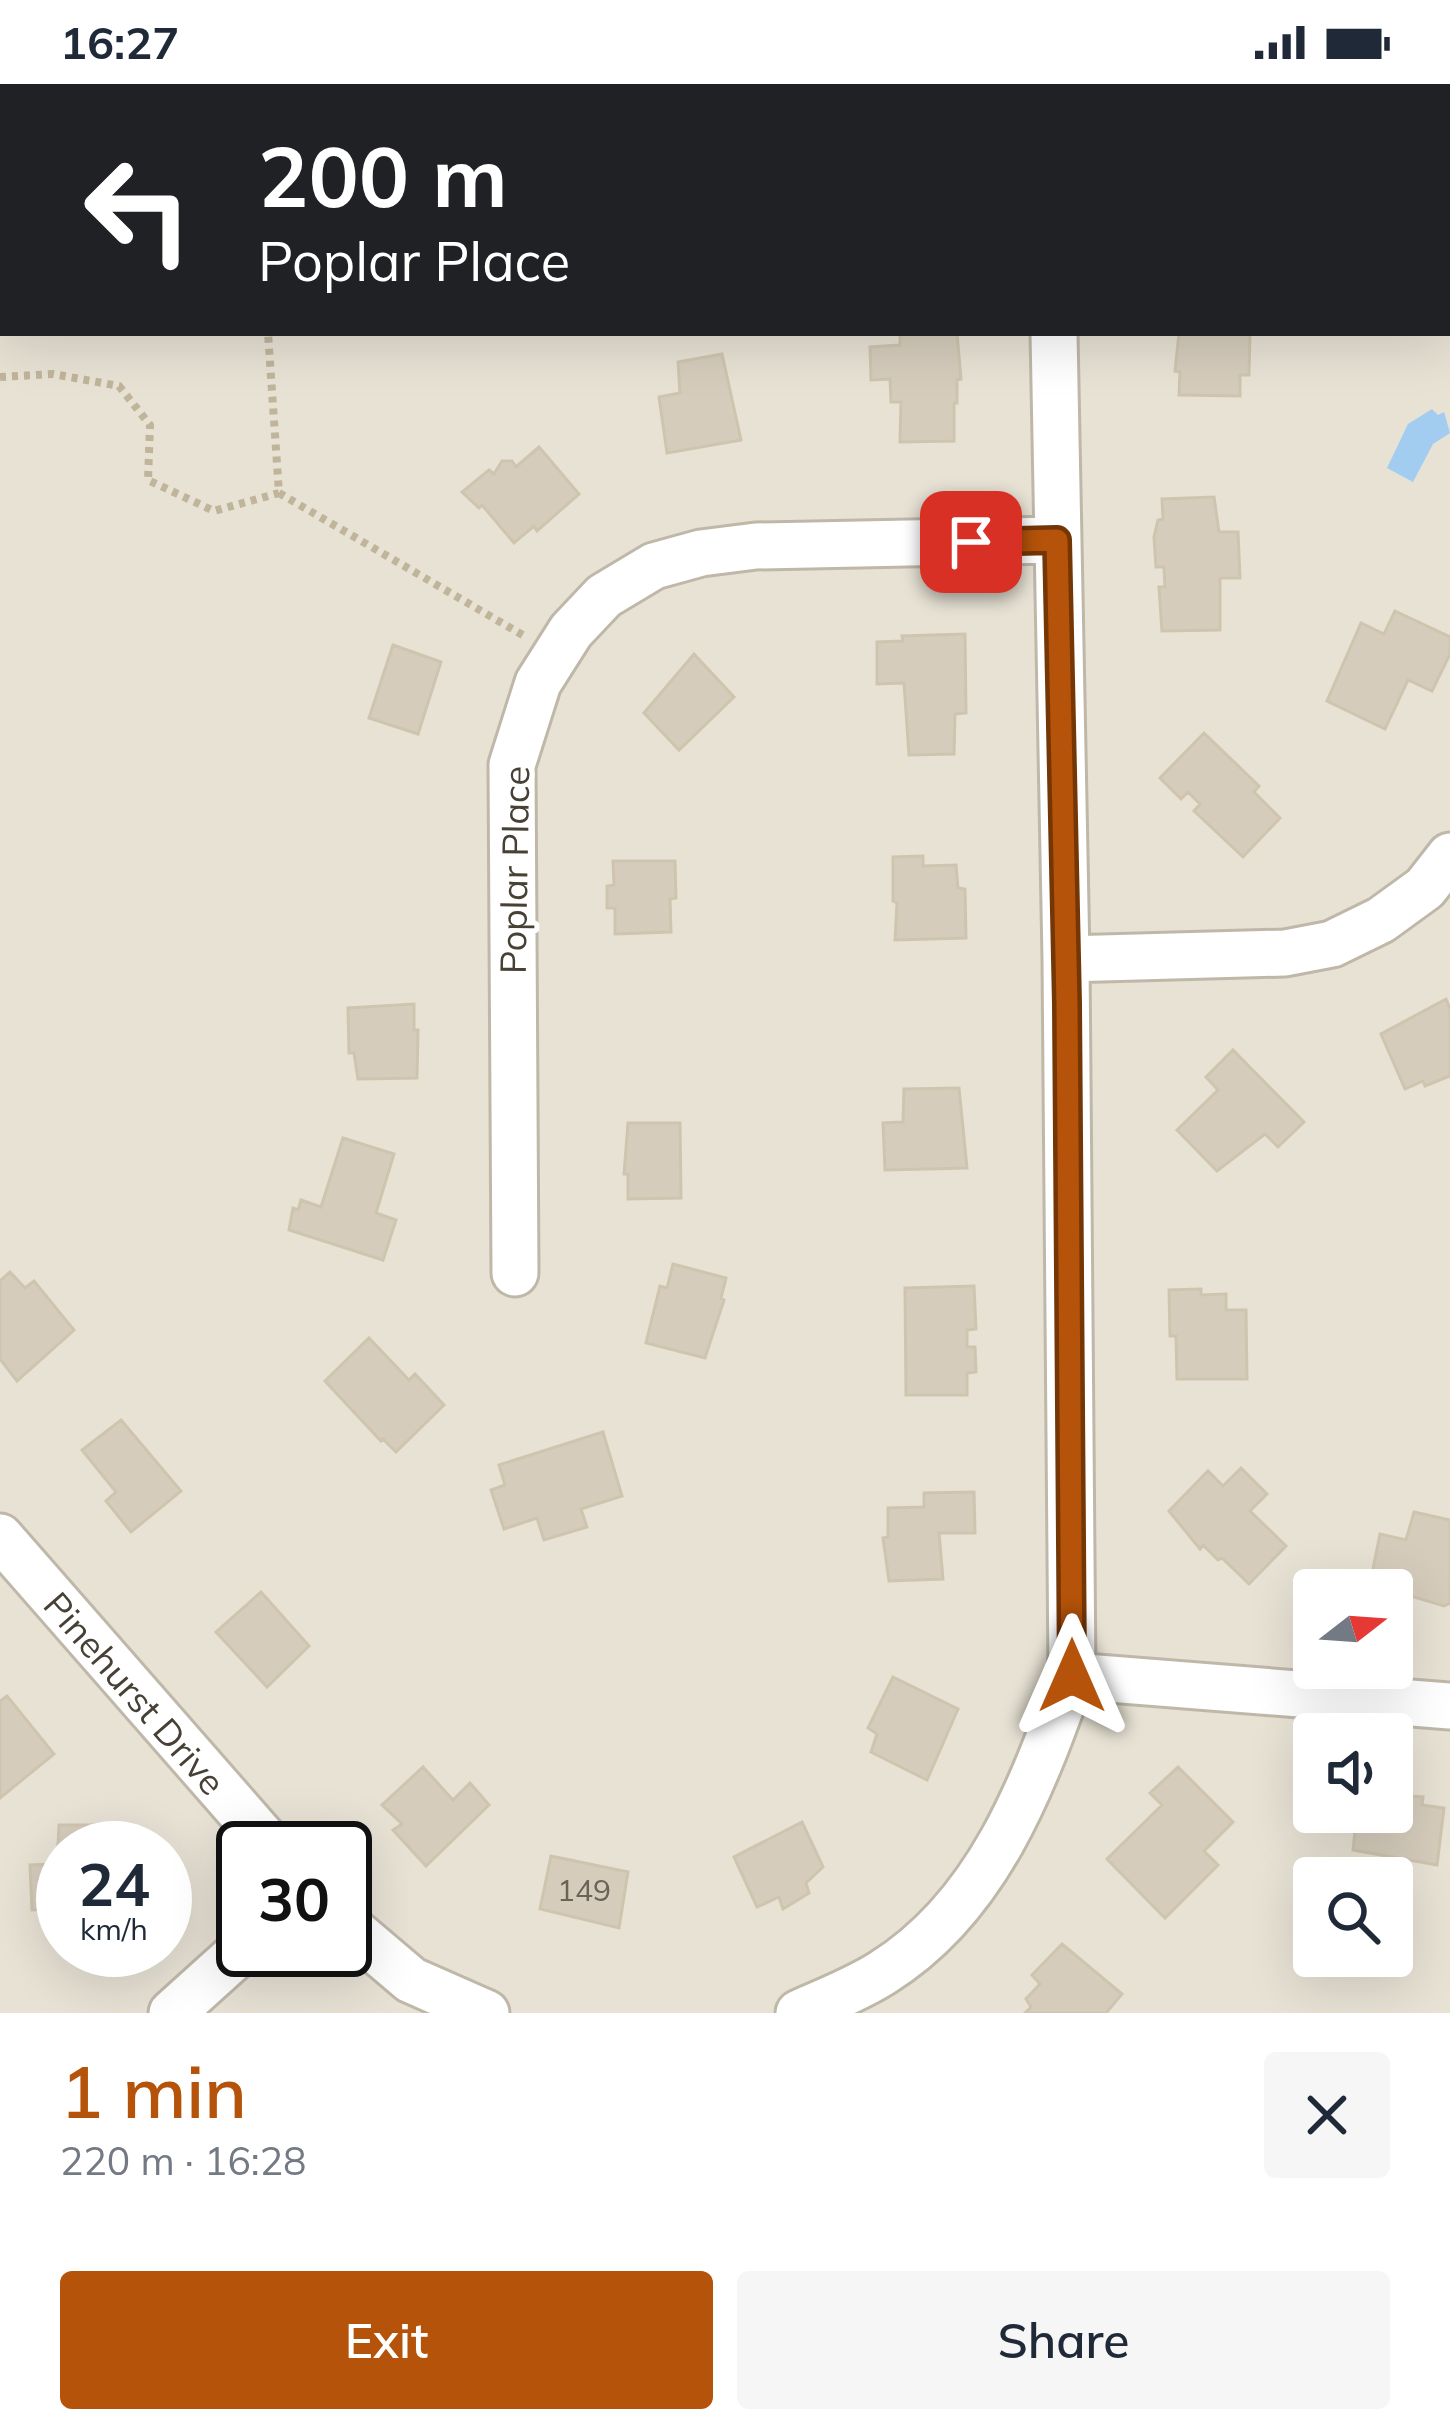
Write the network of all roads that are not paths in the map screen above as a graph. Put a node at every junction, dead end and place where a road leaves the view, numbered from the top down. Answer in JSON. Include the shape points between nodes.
{"nodes":[{"id":1,"x":1054,"y":336,"type":"edge"},
{"id":2,"x":1057,"y":540,"type":"junction"},
{"id":3,"x":1450,"y":856,"type":"edge"},
{"id":4,"x":1066,"y":959,"type":"junction"},
{"id":5,"x":515,"y":1273,"type":"dead end"},
{"id":6,"x":0,"y":1537,"type":"edge"},
{"id":7,"x":1072,"y":1676,"type":"junction"},
{"id":8,"x":1450,"y":1706,"type":"edge"},
{"id":9,"x":248,"y":1821,"type":"edge"},
{"id":10,"x":372,"y":1947,"type":"edge"},
{"id":11,"x":216,"y":1973,"type":"edge"},
{"id":12,"x":172,"y":2013,"type":"edge"},
{"id":13,"x":486,"y":2013,"type":"edge"},
{"id":14,"x":799,"y":2013,"type":"edge"}],
"edges":[{"from":1,"to":2,"type":"street"},
{"from":2,"to":4,"type":"street"},
{"from":2,"to":5,"type":"street","name":"Poplar Place","via":[[701,553],[654,566],[604,596],[554,655],[512,765]]},
{"from":3,"to":4,"type":"street","via":[[1425,888],[1332,944]]},
{"from":4,"to":7,"type":"street"},
{"from":6,"to":9,"type":"street","name":"Pinehurst Drive"},
{"from":7,"to":8,"type":"street"},
{"from":7,"to":14,"type":"street","via":[[1032,1786],[990,1864],[940,1924],[883,1972]]},
{"from":10,"to":13,"type":"street","via":[[412,1980]]},
{"from":11,"to":12,"type":"street"}]}
